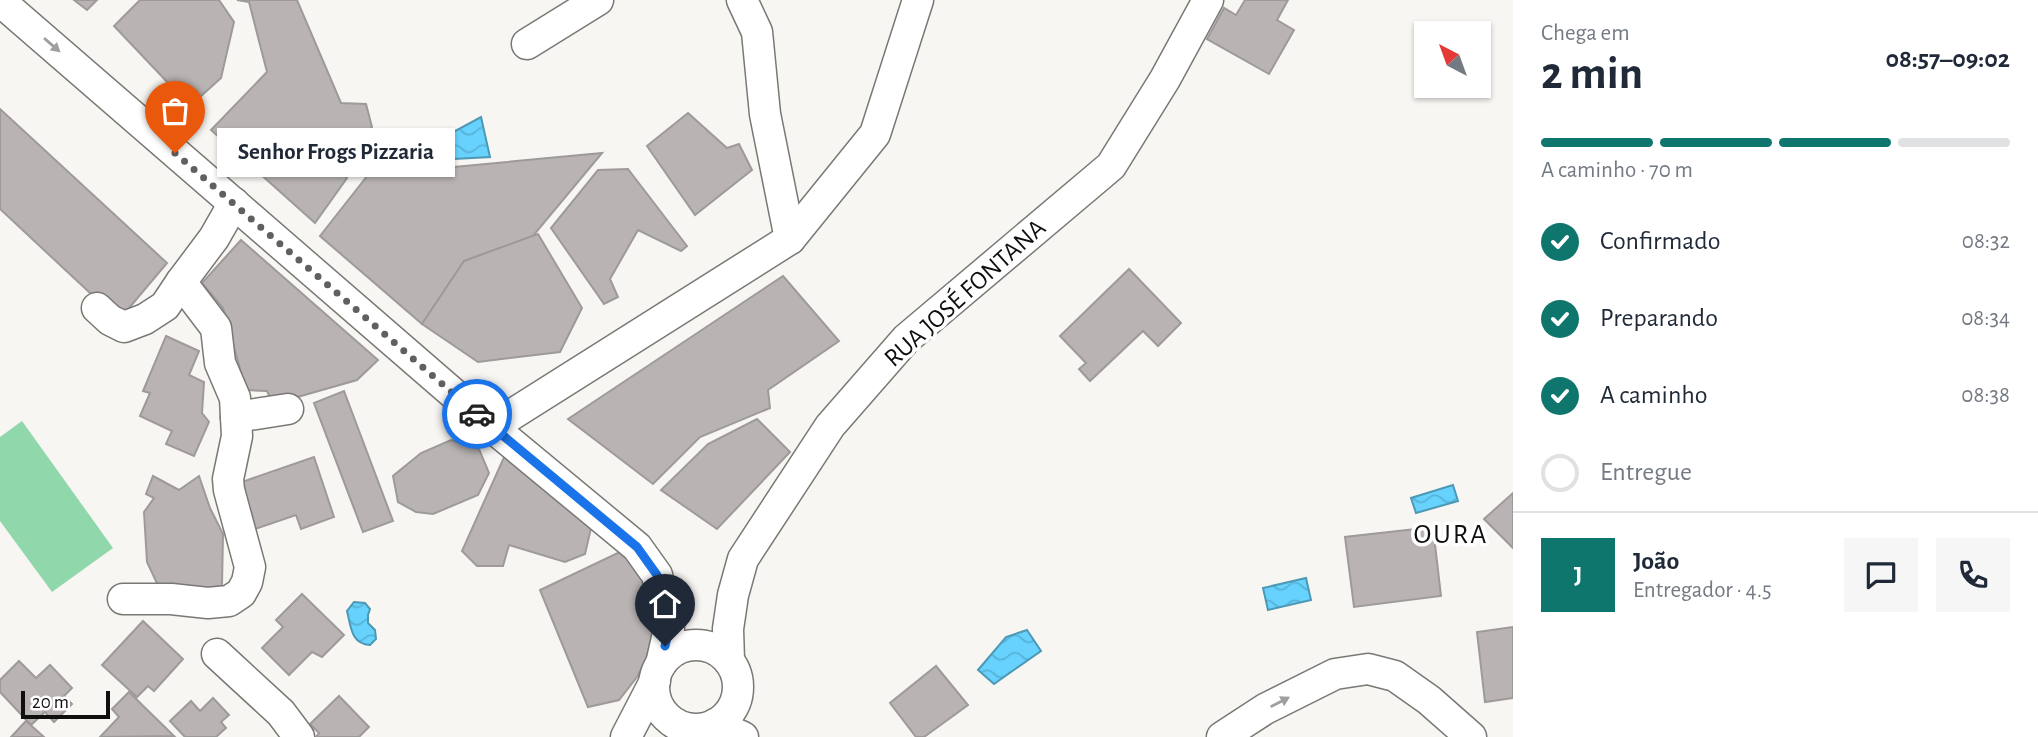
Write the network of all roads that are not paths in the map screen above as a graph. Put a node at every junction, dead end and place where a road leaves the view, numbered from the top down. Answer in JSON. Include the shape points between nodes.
{"nodes":[{"id":1,"x":598,"y":0,"type":"edge"},
{"id":2,"x":742,"y":0,"type":"edge"},
{"id":3,"x":918,"y":0,"type":"edge"},
{"id":4,"x":0,"y":1,"type":"edge"},
{"id":5,"x":1198,"y":4,"type":"edge"},
{"id":6,"x":527,"y":44,"type":"dead end"},
{"id":7,"x":234,"y":203,"type":"junction"},
{"id":8,"x":790,"y":239,"type":"junction"},
{"id":9,"x":181,"y":282,"type":"junction"},
{"id":10,"x":96,"y":308,"type":"dead end"},
{"id":11,"x":288,"y":409,"type":"dead end"},
{"id":12,"x":236,"y":417,"type":"junction"},
{"id":13,"x":492,"y":427,"type":"junction"},
{"id":14,"x":733,"y":595,"type":"junction"},
{"id":15,"x":123,"y":599,"type":"dead end"},
{"id":16,"x":692,"y":645,"type":"junction"},
{"id":17,"x":217,"y":654,"type":"dead end"},
{"id":18,"x":729,"y":661,"type":"junction"},
{"id":19,"x":658,"y":673,"type":"junction"},
{"id":20,"x":715,"y":724,"type":"junction"},
{"id":21,"x":675,"y":731,"type":"edge"},
{"id":22,"x":299,"y":737,"type":"edge"},
{"id":23,"x":626,"y":737,"type":"edge"},
{"id":24,"x":743,"y":737,"type":"edge"},
{"id":25,"x":1222,"y":737,"type":"edge"},
{"id":26,"x":1471,"y":737,"type":"edge"}],
"edges":[{"from":1,"to":6,"type":"street"},
{"from":2,"to":8,"type":"street","via":[[757,32],[765,114]]},
{"from":3,"to":8,"type":"street","via":[[875,134]]},
{"from":4,"to":7,"type":"street","one_way":true},
{"from":5,"to":14,"type":"street","name":"RUA JOSÉ FONTANA","via":[[1165,79],[1111,166],[906,339],[830,426],[743,559]]},
{"from":7,"to":9,"type":"street"},
{"from":7,"to":13,"type":"street"},
{"from":8,"to":13,"type":"street"},
{"from":9,"to":10,"type":"street","via":[[165,306],[124,327]]},
{"from":9,"to":12,"type":"street","via":[[216,328],[220,363],[235,398]]},
{"from":11,"to":12,"type":"street"},
{"from":12,"to":15,"type":"street","via":[[228,479],[250,567],[241,593],[229,601],[208,603]]},
{"from":13,"to":19,"type":"street","via":[[637,547],[657,575],[669,629]]},
{"from":14,"to":16,"type":"street","name":"RUA JOSÉ FONTANA"},
{"from":14,"to":18,"type":"street","name":"RUA JOSÉ FONTANA"},
{"from":16,"to":18,"type":"street","via":[[719,651]]},
{"from":16,"to":19,"type":"street","via":[[669,655]]},
{"from":17,"to":22,"type":"street","via":[[281,713]]},
{"from":18,"to":20,"type":"street","via":[[737,693],[726,716]]},
{"from":19,"to":21,"type":"street","via":[[655,696]]},
{"from":19,"to":23,"type":"street"},
{"from":20,"to":21,"type":"street"},
{"from":20,"to":24,"type":"street"},
{"from":25,"to":26,"type":"street","one_way":true,"via":[[1265,709],[1335,674],[1368,669],[1395,676]]}]}
